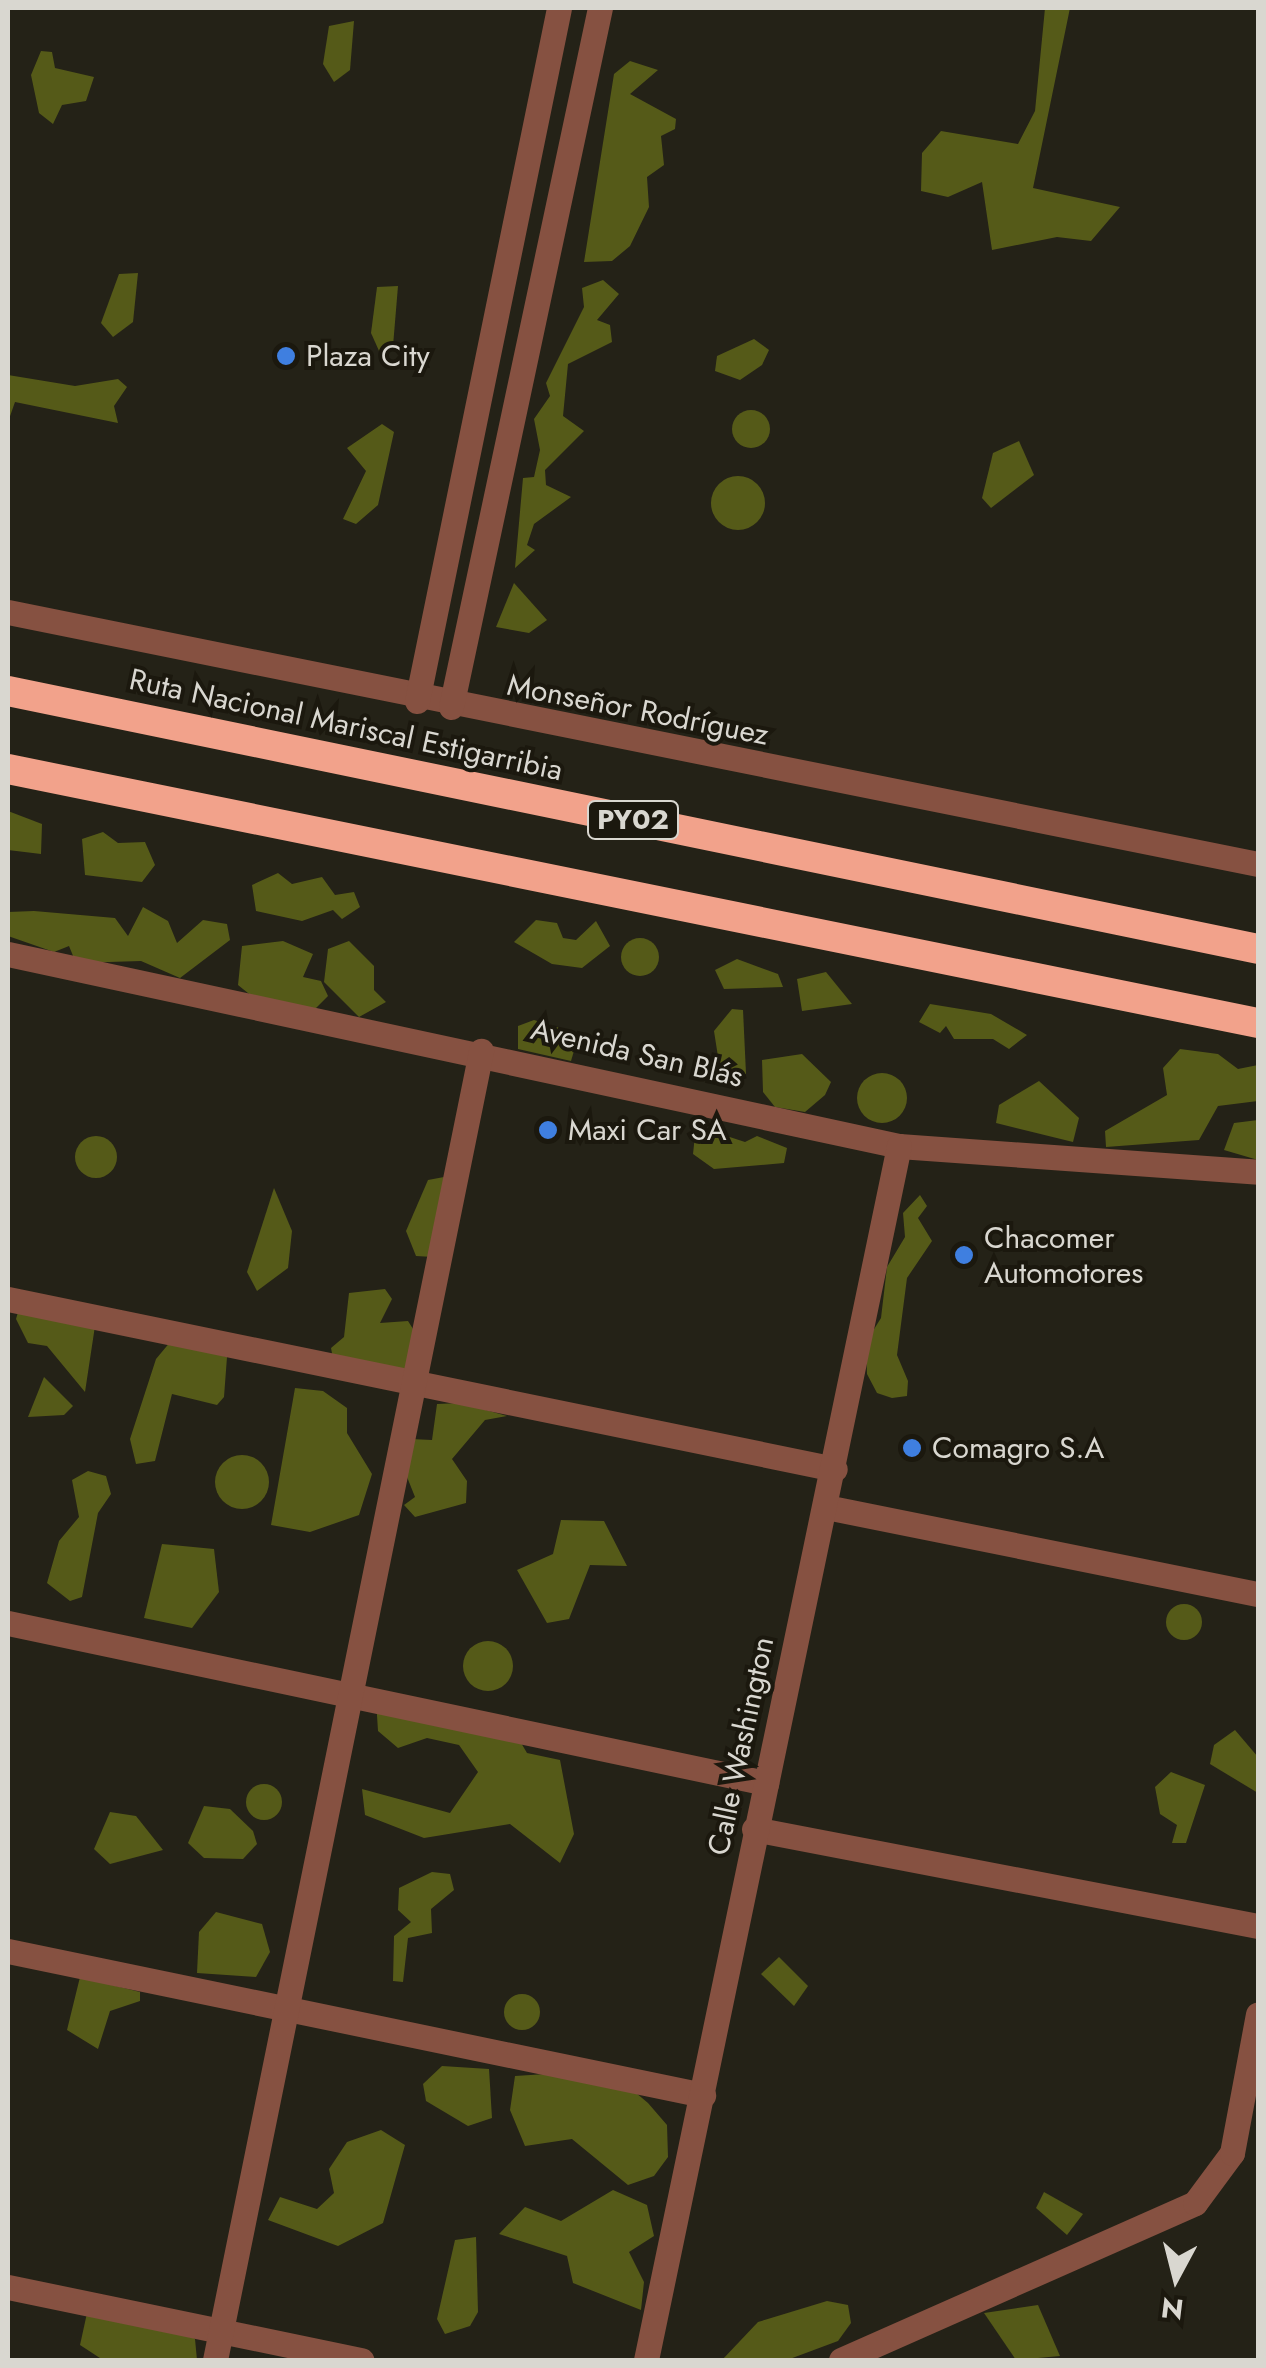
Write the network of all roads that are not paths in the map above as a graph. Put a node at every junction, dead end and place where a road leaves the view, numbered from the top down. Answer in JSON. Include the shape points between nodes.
{"nodes":[{"id":1,"x":559,"y":8,"type":"edge"},
{"id":2,"x":600,"y":8,"type":"edge"},
{"id":3,"x":502,"y":284,"type":"junction"},
{"id":4,"x":540,"y":292,"type":"junction"},
{"id":5,"x":8,"y":612,"type":"edge"},
{"id":6,"x":8,"y":691,"type":"edge"},
{"id":7,"x":416,"y":701,"type":"junction"},
{"id":8,"x":451,"y":708,"type":"junction"},
{"id":9,"x":8,"y":769,"type":"edge"},
{"id":10,"x":1258,"y":864,"type":"edge"},
{"id":11,"x":1258,"y":949,"type":"edge"},
{"id":12,"x":8,"y":954,"type":"edge"},
{"id":13,"x":1258,"y":1023,"type":"edge"},
{"id":14,"x":480,"y":1051,"type":"junction"},
{"id":15,"x":899,"y":1146,"type":"junction"},
{"id":16,"x":1258,"y":1172,"type":"edge"},
{"id":17,"x":8,"y":1300,"type":"edge"},
{"id":18,"x":411,"y":1382,"type":"junction"},
{"id":19,"x":835,"y":1469,"type":"junction"},
{"id":20,"x":826,"y":1507,"type":"junction"},
{"id":21,"x":1258,"y":1594,"type":"edge"},
{"id":22,"x":8,"y":1623,"type":"edge"},
{"id":23,"x":354,"y":1702,"type":"junction"},
{"id":24,"x":766,"y":1783,"type":"junction"},
{"id":25,"x":754,"y":1830,"type":"junction"},
{"id":26,"x":1258,"y":1926,"type":"edge"},
{"id":27,"x":8,"y":1952,"type":"edge"},
{"id":28,"x":284,"y":2010,"type":"junction"},
{"id":29,"x":1258,"y":2014,"type":"edge"},
{"id":30,"x":702,"y":2095,"type":"junction"},
{"id":31,"x":8,"y":2287,"type":"edge"},
{"id":32,"x":222,"y":2331,"type":"junction"},
{"id":33,"x":215,"y":2360,"type":"edge"},
{"id":34,"x":362,"y":2360,"type":"edge"},
{"id":35,"x":646,"y":2360,"type":"edge"},
{"id":36,"x":841,"y":2360,"type":"edge"}],
"edges":[{"from":1,"to":3,"type":"street"},
{"from":2,"to":4,"type":"street"},
{"from":3,"to":4,"type":"street"},
{"from":3,"to":7,"type":"street"},
{"from":4,"to":8,"type":"street"},
{"from":5,"to":7,"type":"street","name":"Monseñor Rodríguez"},
{"from":6,"to":11,"type":"highway","name":"Ruta Nacional Mariscal Estigarribia","number":"PY02"},
{"from":7,"to":8,"type":"street","name":"Monseñor Rodríguez"},
{"from":8,"to":10,"type":"street","name":"Monseñor Rodríguez"},
{"from":9,"to":13,"type":"highway","number":"PY02"},
{"from":12,"to":14,"type":"street","name":"Avenida San Blás"},
{"from":14,"to":15,"type":"street","name":"Avenida San Blás"},
{"from":14,"to":18,"type":"street"},
{"from":15,"to":16,"type":"street","name":"Avenida San Blás"},
{"from":15,"to":19,"type":"street","name":"Calle Washington"},
{"from":17,"to":18,"type":"street"},
{"from":18,"to":19,"type":"street"},
{"from":18,"to":23,"type":"street"},
{"from":19,"to":20,"type":"street","name":"Calle Washington"},
{"from":20,"to":21,"type":"street"},
{"from":20,"to":24,"type":"street","name":"Calle Washington"},
{"from":22,"to":23,"type":"street"},
{"from":23,"to":24,"type":"street"},
{"from":23,"to":28,"type":"street"},
{"from":24,"to":25,"type":"street","name":"Calle Washington"},
{"from":25,"to":26,"type":"street"},
{"from":25,"to":30,"type":"street","name":"Calle Washington"},
{"from":27,"to":28,"type":"street"},
{"from":28,"to":30,"type":"street"},
{"from":28,"to":32,"type":"street"},
{"from":29,"to":36,"type":"street","via":[[1232,2153],[1196,2202]]},
{"from":30,"to":35,"type":"street","name":"Calle Washington"},
{"from":31,"to":32,"type":"street"},
{"from":32,"to":33,"type":"street"},
{"from":32,"to":34,"type":"street"}]}
